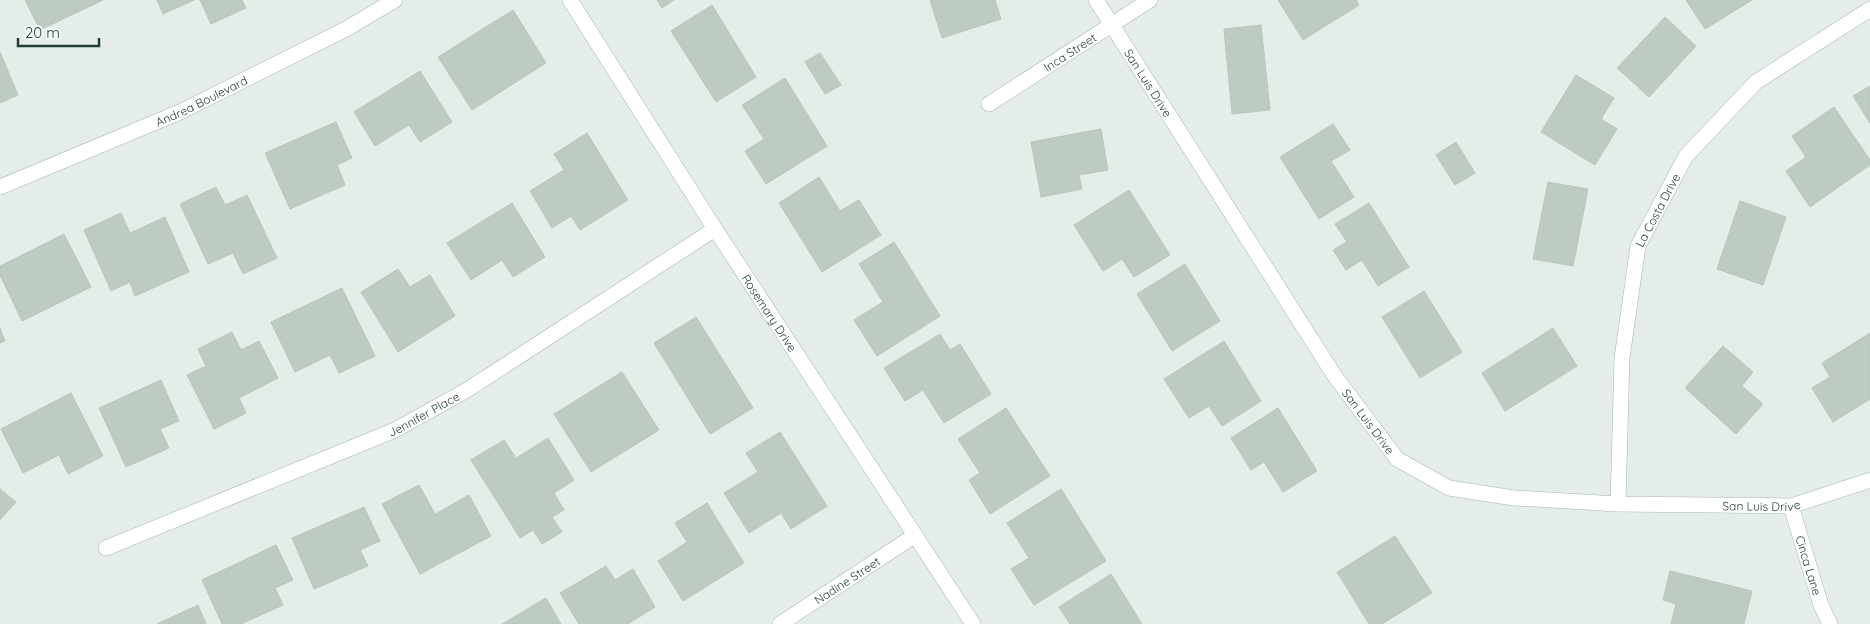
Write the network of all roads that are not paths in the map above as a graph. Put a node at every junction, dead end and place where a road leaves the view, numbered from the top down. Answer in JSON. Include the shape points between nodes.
{"nodes":[{"id":1,"x":395,"y":0,"type":"edge"},
{"id":2,"x":570,"y":0,"type":"edge"},
{"id":3,"x":1096,"y":0,"type":"edge"},
{"id":4,"x":1150,"y":0,"type":"edge"},
{"id":5,"x":1870,"y":8,"type":"edge"},
{"id":6,"x":1111,"y":25,"type":"junction"},
{"id":7,"x":990,"y":104,"type":"dead end"},
{"id":8,"x":0,"y":187,"type":"edge"},
{"id":9,"x":715,"y":229,"type":"junction"},
{"id":10,"x":1870,"y":480,"type":"edge"},
{"id":11,"x":1618,"y":504,"type":"junction"},
{"id":12,"x":1790,"y":506,"type":"junction"},
{"id":13,"x":914,"y":536,"type":"junction"},
{"id":14,"x":106,"y":548,"type":"dead end"},
{"id":15,"x":780,"y":624,"type":"edge"},
{"id":16,"x":973,"y":624,"type":"edge"},
{"id":17,"x":1830,"y":624,"type":"edge"}],
"edges":[{"from":1,"to":8,"type":"street","name":"Andrea Boulevard","via":[[346,29],[180,112]]},
{"from":2,"to":9,"type":"street","name":"Rosemary Drive"},
{"from":3,"to":6,"type":"street","name":"San Luis Drive"},
{"from":4,"to":6,"type":"street","name":"Inca Street"},
{"from":5,"to":11,"type":"street","name":"La Costa Drive","via":[[1756,82],[1686,156],[1638,246],[1622,358]]},
{"from":6,"to":7,"type":"street","name":"Inca Street"},
{"from":6,"to":11,"type":"street","name":"San Luis Drive","via":[[1334,375],[1397,459],[1449,488],[1514,498]]},
{"from":9,"to":13,"type":"street","name":"Rosemary Drive"},
{"from":9,"to":14,"type":"street","name":"Jennifer Place","via":[[467,390],[395,430]]},
{"from":10,"to":12,"type":"street","name":"San Luis Drive"},
{"from":11,"to":12,"type":"street","name":"San Luis Drive"},
{"from":12,"to":17,"type":"street","name":"Cinca Lane"},
{"from":13,"to":15,"type":"street","name":"Nadine Street"},
{"from":13,"to":16,"type":"street","name":"Rosemary Drive"}]}
